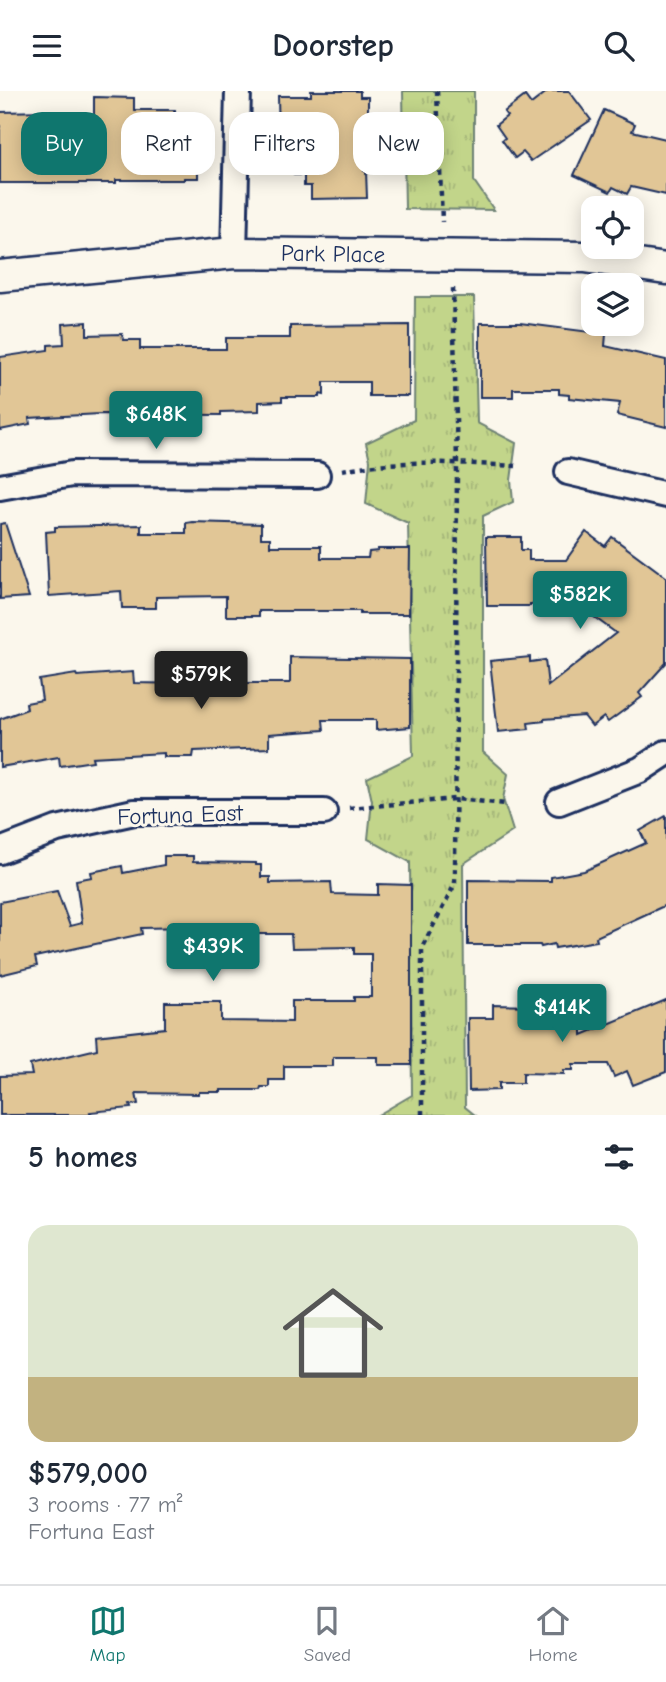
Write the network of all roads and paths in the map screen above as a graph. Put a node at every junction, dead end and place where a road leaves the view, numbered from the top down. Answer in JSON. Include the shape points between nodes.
{"nodes":[{"id":1,"x":238,"y":91,"type":"edge"},
{"id":2,"x":437,"y":91,"type":"edge"},
{"id":3,"x":442,"y":222,"type":"dead end"},
{"id":4,"x":234,"y":253,"type":"junction"},
{"id":5,"x":666,"y":269,"type":"edge"},
{"id":6,"x":0,"y":276,"type":"edge"},
{"id":7,"x":453,"y":288,"type":"dead end"},
{"id":8,"x":457,"y":463,"type":"junction"},
{"id":9,"x":516,"y":465,"type":"dead end"},
{"id":10,"x":568,"y":472,"type":"dead end"},
{"id":11,"x":317,"y":475,"type":"joint"},
{"id":12,"x":0,"y":487,"type":"edge"},
{"id":13,"x":666,"y":495,"type":"edge"},
{"id":14,"x":666,"y":753,"type":"edge"},
{"id":15,"x":455,"y":799,"type":"junction"},
{"id":16,"x":559,"y":801,"type":"dead end"},
{"id":17,"x":506,"y":804,"type":"dead end"},
{"id":18,"x":324,"y":812,"type":"joint"},
{"id":19,"x":0,"y":851,"type":"edge"},
{"id":20,"x":422,"y":1115,"type":"edge"}],
"edges":[{"from":1,"to":4,"type":"street"},
{"from":2,"to":3,"type":"path"},
{"from":4,"to":5,"type":"street","name":"Park Place","via":[[585,257]]},
{"from":4,"to":6,"type":"street","name":"Park Place"},
{"from":7,"to":8,"type":"path"},
{"from":8,"to":9,"type":"path"},
{"from":8,"to":11,"type":"path","via":[[367,465]]},
{"from":8,"to":15,"type":"path"},
{"from":10,"to":13,"type":"street"},
{"from":11,"to":12,"type":"street","via":[[72,474]]},
{"from":14,"to":16,"type":"street","via":[[640,770]]},
{"from":15,"to":17,"type":"path"},
{"from":15,"to":18,"type":"path"},
{"from":15,"to":20,"type":"path","via":[[455,884],[422,947]]},
{"from":18,"to":19,"type":"street","name":"Fortuna East","via":[[134,812],[57,829]]}]}
